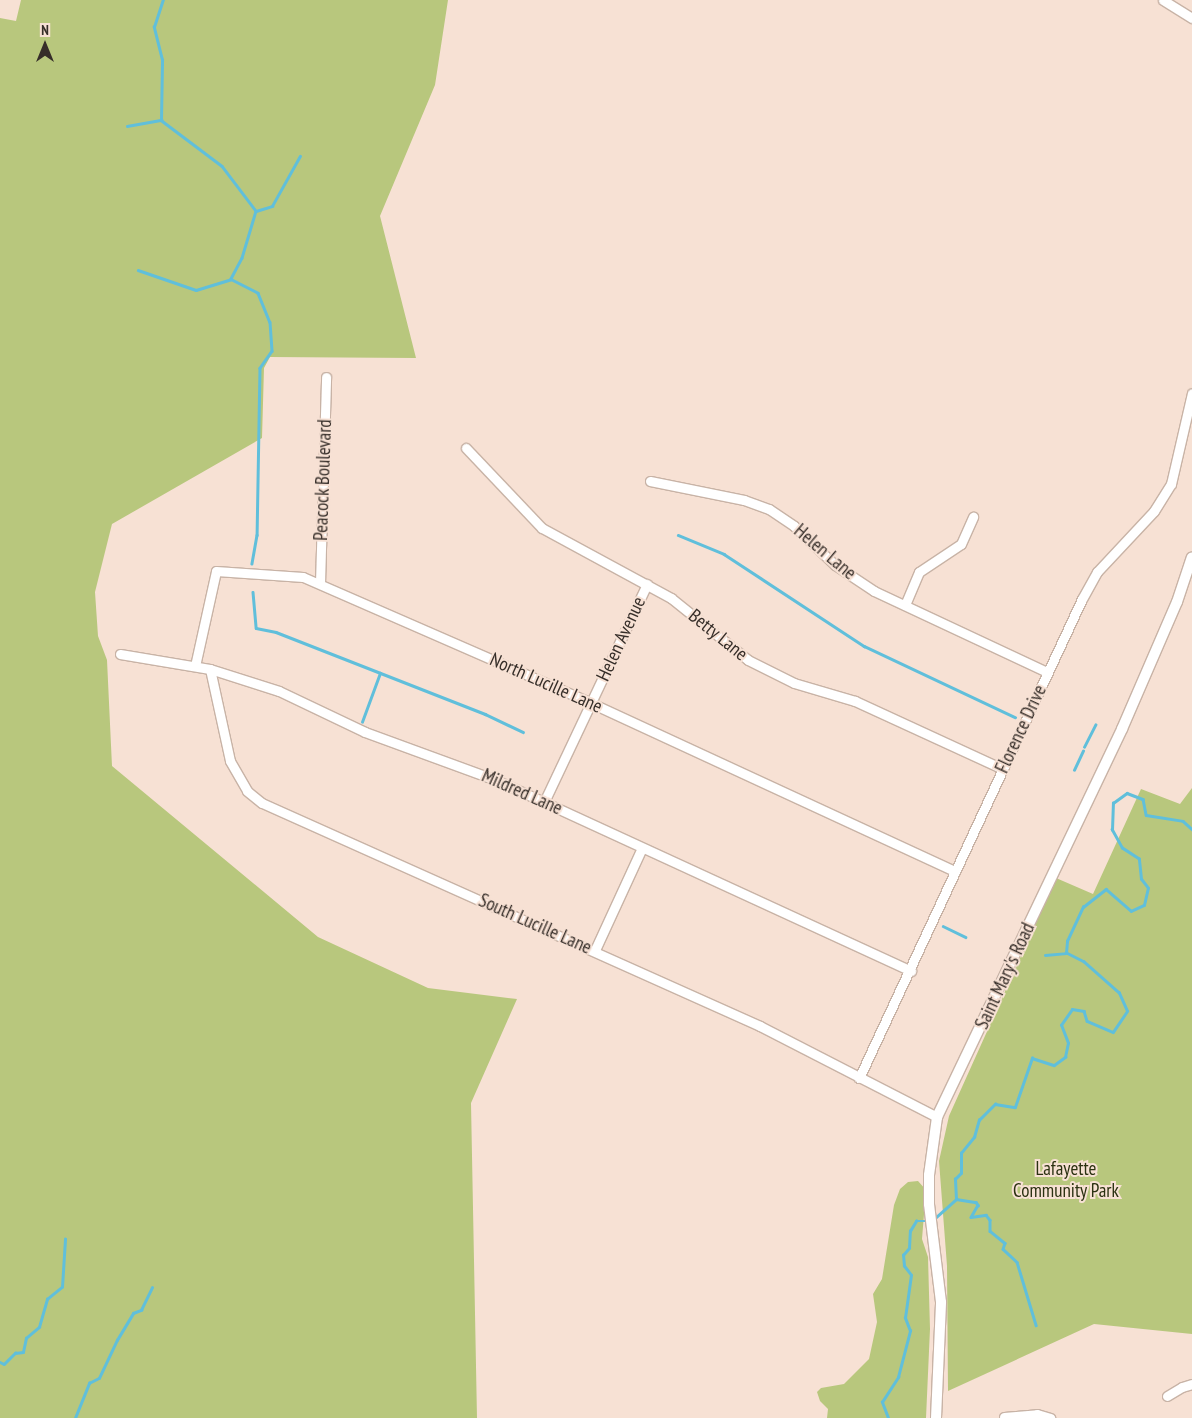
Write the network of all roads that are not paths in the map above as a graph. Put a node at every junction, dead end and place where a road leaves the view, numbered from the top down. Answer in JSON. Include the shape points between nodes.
{"nodes":[{"id":1,"x":1163,"y":0,"type":"edge"},
{"id":2,"x":1192,"y":18,"type":"edge"},
{"id":3,"x":326,"y":378,"type":"dead end"},
{"id":4,"x":1192,"y":393,"type":"edge"},
{"id":5,"x":466,"y":448,"type":"dead end"},
{"id":6,"x":650,"y":481,"type":"dead end"},
{"id":7,"x":973,"y":516,"type":"dead end"},
{"id":8,"x":1192,"y":558,"type":"edge"},
{"id":9,"x":320,"y":583,"type":"junction"},
{"id":10,"x":647,"y":584,"type":"junction"},
{"id":11,"x":905,"y":605,"type":"junction"},
{"id":12,"x":120,"y":654,"type":"dead end"},
{"id":13,"x":195,"y":666,"type":"junction"},
{"id":14,"x":210,"y":670,"type":"junction"},
{"id":15,"x":1047,"y":672,"type":"junction"},
{"id":16,"x":591,"y":703,"type":"junction"},
{"id":17,"x":1003,"y":769,"type":"junction"},
{"id":18,"x":544,"y":802,"type":"junction"},
{"id":19,"x":642,"y":848,"type":"junction"},
{"id":20,"x":955,"y":871,"type":"junction"},
{"id":21,"x":596,"y":950,"type":"junction"},
{"id":22,"x":910,"y":971,"type":"junction"},
{"id":23,"x":859,"y":1078,"type":"junction"},
{"id":24,"x":937,"y":1117,"type":"junction"},
{"id":25,"x":1192,"y":1384,"type":"edge"},
{"id":26,"x":1167,"y":1396,"type":"dead end"},
{"id":27,"x":936,"y":1418,"type":"edge"},
{"id":28,"x":1004,"y":1418,"type":"edge"},
{"id":29,"x":1050,"y":1418,"type":"edge"}],
"edges":[{"from":1,"to":2,"type":"street"},
{"from":3,"to":9,"type":"street","name":"Peacock Boulevard"},
{"from":4,"to":15,"type":"street","name":"Florence Drive","via":[[1177,467],[1164,499],[1097,572]]},
{"from":5,"to":10,"type":"street","name":"Betty Lane","via":[[542,528]]},
{"from":6,"to":11,"type":"street","name":"Helen Lane","via":[[744,500],[769,509],[794,526],[845,573]]},
{"from":7,"to":11,"type":"street","via":[[961,544],[919,572]]},
{"from":8,"to":24,"type":"street","name":"Saint Mary's Road","via":[[1177,602],[1122,729]]},
{"from":9,"to":13,"type":"street","name":"North Lucille Lane","via":[[297,576],[216,571]]},
{"from":9,"to":16,"type":"street","name":"North Lucille Lane"},
{"from":10,"to":16,"type":"street","name":"Helen Avenue"},
{"from":10,"to":17,"type":"street","name":"Betty Lane","via":[[680,604],[739,654],[770,672],[855,701]]},
{"from":11,"to":15,"type":"street","name":"Helen Lane"},
{"from":12,"to":13,"type":"street","name":"Mildred Lane"},
{"from":13,"to":14,"type":"street","name":"Mildred Lane"},
{"from":14,"to":18,"type":"street","name":"Mildred Lane","via":[[279,691],[365,732],[471,770]]},
{"from":14,"to":21,"type":"street","name":"South Lucille Lane","via":[[230,760],[240,782],[253,797]]},
{"from":15,"to":17,"type":"street","name":"Florence Drive"},
{"from":16,"to":18,"type":"street","name":"Helen Avenue"},
{"from":16,"to":20,"type":"street","name":"North Lucille Lane"},
{"from":17,"to":20,"type":"street","name":"Florence Drive"},
{"from":18,"to":19,"type":"street","name":"Mildred Lane"},
{"from":19,"to":21,"type":"street"},
{"from":19,"to":22,"type":"street","name":"Mildred Lane"},
{"from":20,"to":22,"type":"street","name":"Florence Drive"},
{"from":21,"to":23,"type":"street","name":"South Lucille Lane","via":[[760,1026]]},
{"from":22,"to":23,"type":"street","name":"Florence Drive"},
{"from":23,"to":24,"type":"street","name":"South Lucille Lane"},
{"from":24,"to":27,"type":"street","name":"Saint Mary's Road","via":[[930,1153],[929,1204],[941,1302]]},
{"from":25,"to":26,"type":"street","via":[[1182,1386]]},
{"from":28,"to":29,"type":"street","via":[[1037,1414]]}]}
